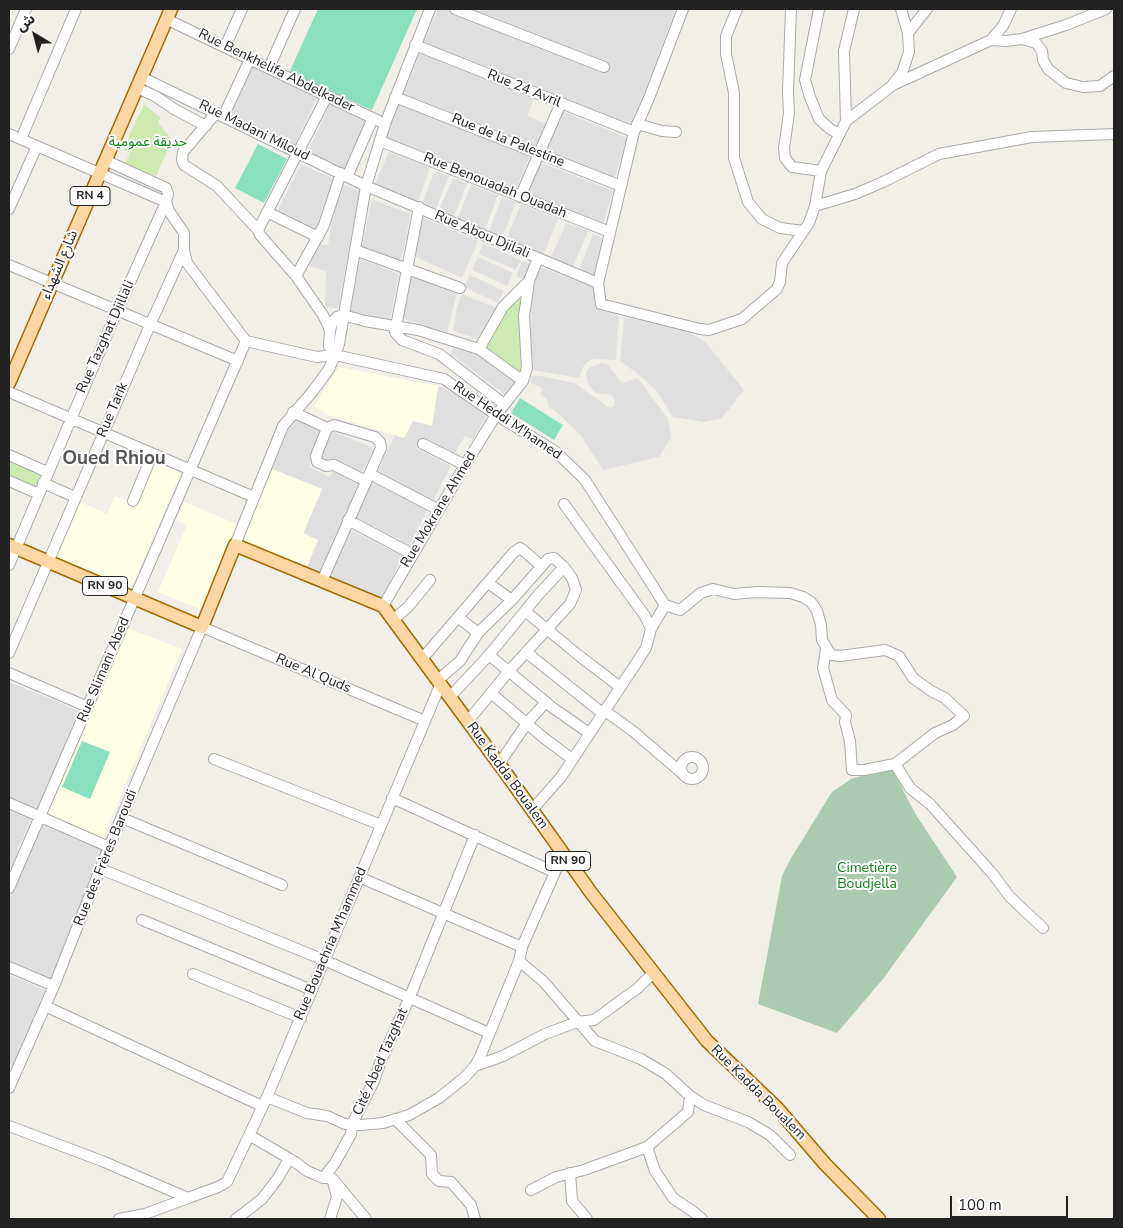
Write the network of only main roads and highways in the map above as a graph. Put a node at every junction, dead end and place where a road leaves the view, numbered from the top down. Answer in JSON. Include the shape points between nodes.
{"nodes":[{"id":1,"x":169,"y":14,"type":"edge"},
{"id":2,"x":9,"y":383,"type":"edge"},
{"id":3,"x":12,"y":547,"type":"edge"},
{"id":4,"x":879,"y":1219,"type":"edge"}],
"edges":[{"from":1,"to":2,"type":"main road","name":"شارع الشهداء","number":"RN 4"},
{"from":3,"to":4,"type":"main road","name":"Rue Kadda Boualem","number":"RN 90","via":[[202,627],[236,545],[383,606],[592,894],[707,1041],[777,1108],[824,1164]]}]}
